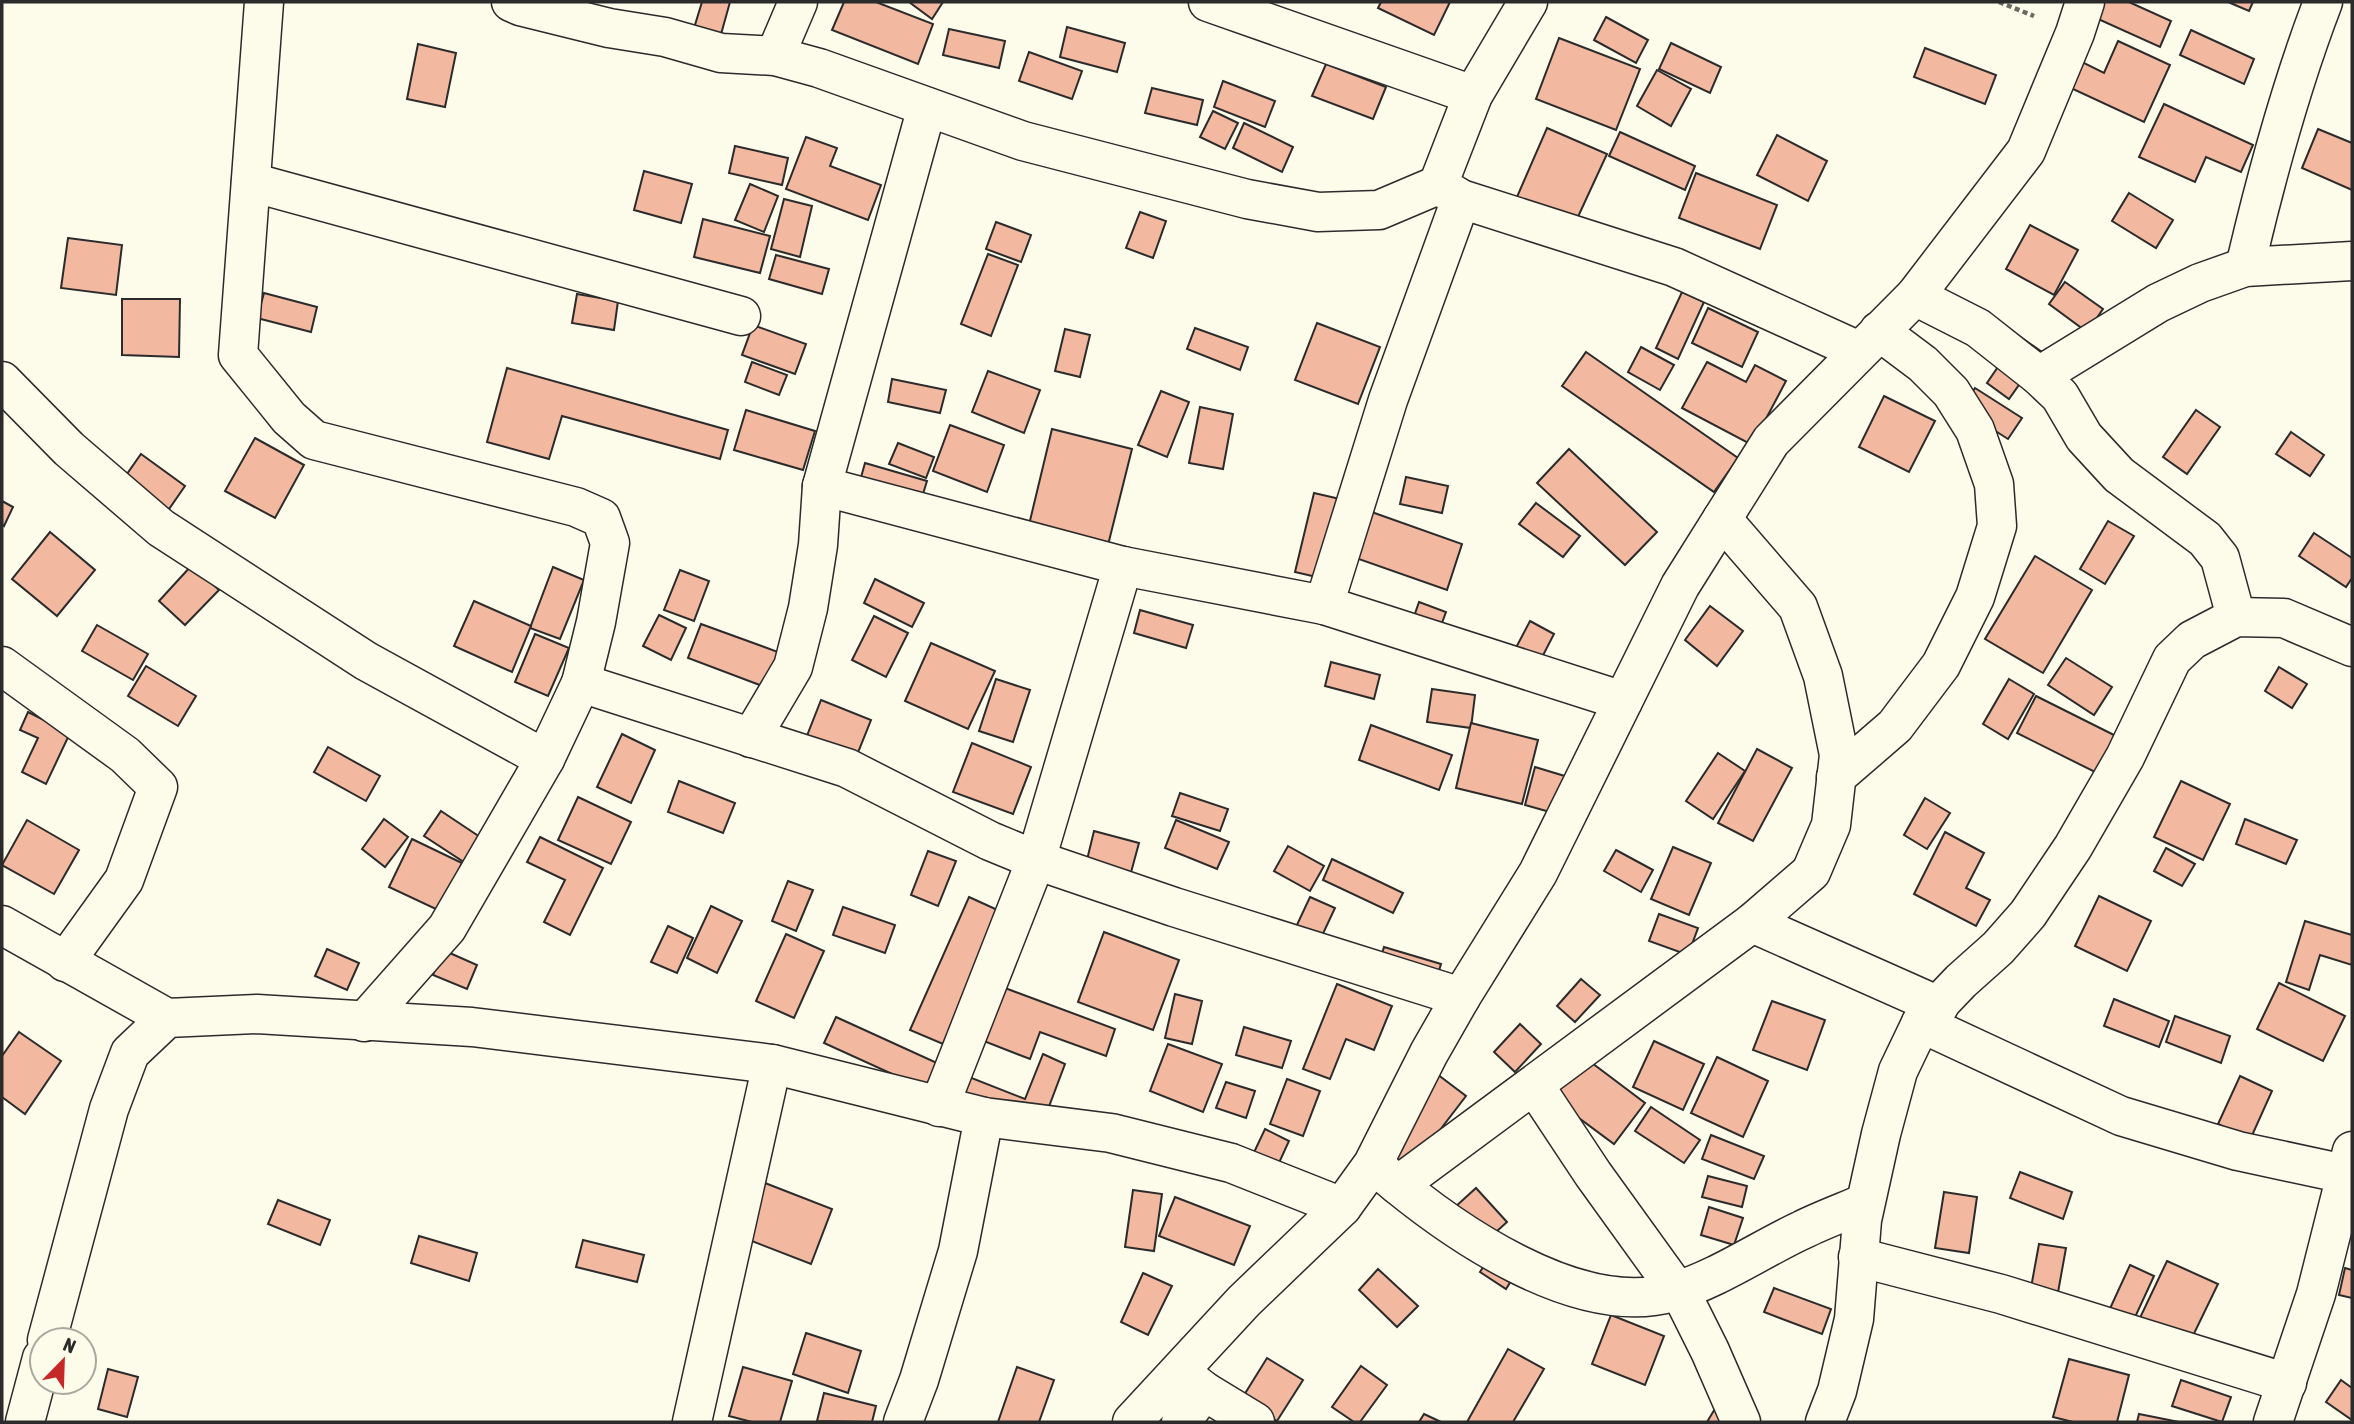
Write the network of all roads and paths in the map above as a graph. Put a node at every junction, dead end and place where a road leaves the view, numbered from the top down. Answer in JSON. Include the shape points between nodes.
{"nodes":[{"id":1,"x":264,"y":2,"type":"edge"},
{"id":2,"x":512,"y":2,"type":"edge"},
{"id":3,"x":798,"y":2,"type":"edge"},
{"id":4,"x":1208,"y":2,"type":"edge"},
{"id":5,"x":1528,"y":2,"type":"edge"},
{"id":6,"x":2085,"y":2,"type":"edge"},
{"id":7,"x":2323,"y":2,"type":"edge"},
{"id":8,"x":775,"y":56,"type":"junction"},
{"id":9,"x":1472,"y":94,"type":"junction"},
{"id":10,"x":927,"y":107,"type":"junction"},
{"id":11,"x":251,"y":182,"type":"junction"},
{"id":12,"x":1450,"y":192,"type":"junction"},
{"id":13,"x":2352,"y":261,"type":"edge"},
{"id":14,"x":2245,"y":267,"type":"junction"},
{"id":15,"x":1915,"y":296,"type":"junction"},
{"id":16,"x":741,"y":316,"type":"dead end"},
{"id":17,"x":1869,"y":341,"type":"junction"},
{"id":18,"x":2039,"y":376,"type":"junction"},
{"id":19,"x":2,"y":382,"type":"edge"},
{"id":20,"x":822,"y":486,"type":"junction"},
{"id":21,"x":1722,"y":519,"type":"junction"},
{"id":22,"x":1123,"y":566,"type":"junction"},
{"id":23,"x":1324,"y":605,"type":"junction"},
{"id":24,"x":2236,"y":617,"type":"junction"},
{"id":25,"x":2352,"y":648,"type":"edge"},
{"id":26,"x":2,"y":666,"type":"edge"},
{"id":27,"x":580,"y":683,"type":"junction"},
{"id":28,"x":1623,"y":701,"type":"junction"},
{"id":29,"x":751,"y":738,"type":"junction"},
{"id":30,"x":545,"y":759,"type":"junction"},
{"id":31,"x":1836,"y":777,"type":"junction"},
{"id":32,"x":1036,"y":860,"type":"junction"},
{"id":33,"x":1752,"y":923,"type":"junction"},
{"id":34,"x":2,"y":925,"type":"edge"},
{"id":35,"x":65,"y":962,"type":"junction"},
{"id":36,"x":1461,"y":997,"type":"junction"},
{"id":37,"x":1930,"y":1015,"type":"junction"},
{"id":38,"x":167,"y":1018,"type":"junction"},
{"id":39,"x":364,"y":1022,"type":"junction"},
{"id":40,"x":772,"y":1064,"type":"junction"},
{"id":41,"x":1534,"y":1085,"type":"junction"},
{"id":42,"x":939,"y":1107,"type":"junction"},
{"id":43,"x":984,"y":1117,"type":"junction"},
{"id":44,"x":2349,"y":1161,"type":"edge"},
{"id":45,"x":1386,"y":1175,"type":"junction"},
{"id":46,"x":1865,"y":1203,"type":"junction"},
{"id":47,"x":1342,"y":1207,"type":"junction"},
{"id":48,"x":1858,"y":1257,"type":"junction"},
{"id":49,"x":1677,"y":1291,"type":"junction"},
{"id":50,"x":51,"y":1326,"type":"edge"},
{"id":51,"x":1192,"y":1381,"type":"junction"},
{"id":52,"x":2287,"y":1383,"type":"junction"},
{"id":53,"x":32,"y":1396,"type":"edge"},
{"id":54,"x":25,"y":1422,"type":"edge"},
{"id":55,"x":692,"y":1422,"type":"edge"},
{"id":56,"x":903,"y":1422,"type":"edge"},
{"id":57,"x":1132,"y":1422,"type":"edge"},
{"id":58,"x":1181,"y":1422,"type":"edge"},
{"id":59,"x":1255,"y":1422,"type":"edge"},
{"id":60,"x":1741,"y":1422,"type":"edge"},
{"id":61,"x":1825,"y":1422,"type":"edge"},
{"id":62,"x":2273,"y":1422,"type":"edge"}],
"edges":[{"from":1,"to":11,"type":"street"},
{"from":2,"to":8,"type":"street","via":[[721,53]]},
{"from":3,"to":8,"type":"street"},
{"from":4,"to":9,"type":"street"},
{"from":5,"to":9,"type":"street"},
{"from":6,"to":15,"type":"street","via":[[2025,151]]},
{"from":7,"to":14,"type":"street","via":[[2265,181]]},
{"from":8,"to":10,"type":"street"},
{"from":9,"to":12,"type":"street"},
{"from":10,"to":12,"type":"street","via":[[1023,141],[1247,199],[1318,212],[1379,210]]},
{"from":10,"to":20,"type":"street"},
{"from":11,"to":16,"type":"street"},
{"from":11,"to":27,"type":"street","via":[[238,355],[289,418],[314,440],[601,517],[610,543]]},
{"from":12,"to":17,"type":"street","via":[[1674,267]]},
{"from":12,"to":23,"type":"street"},
{"from":13,"to":14,"type":"street"},
{"from":14,"to":18,"type":"street","via":[[2158,303]]},
{"from":15,"to":17,"type":"street"},
{"from":15,"to":18,"type":"street","via":[[1978,328]]},
{"from":17,"to":21,"type":"street","via":[[1771,441]]},
{"from":17,"to":31,"type":"street","via":[[1923,364],[1951,392],[1975,430],[1994,484],[1997,526],[1975,597],[1941,665],[1895,726]]},
{"from":18,"to":24,"type":"street","via":[[2060,396],[2084,437],[2119,475],[2206,539],[2220,558]]},
{"from":19,"to":30,"type":"street","via":[[69,449],[161,528],[366,661]]},
{"from":20,"to":22,"type":"street"},
{"from":20,"to":29,"type":"street","via":[[810,595],[793,667]]},
{"from":21,"to":28,"type":"street","via":[[1680,586]]},
{"from":21,"to":31,"type":"street","via":[[1798,607],[1823,676],[1839,755]]},
{"from":22,"to":23,"type":"street"},
{"from":22,"to":32,"type":"street"},
{"from":23,"to":28,"type":"street"},
{"from":24,"to":25,"type":"street","via":[[2284,618]]},
{"from":24,"to":37,"type":"street","via":[[2192,639],[2172,659],[2125,757],[2058,870],[2028,914]]},
{"from":26,"to":35,"type":"street","via":[[125,755],[158,787],[124,880]]},
{"from":27,"to":29,"type":"street"},
{"from":27,"to":30,"type":"street"},
{"from":28,"to":36,"type":"street","via":[[1538,873]]},
{"from":29,"to":32,"type":"street","via":[[847,768],[990,842]]},
{"from":30,"to":39,"type":"street","via":[[447,928]]},
{"from":31,"to":33,"type":"street","via":[[1831,825],[1811,873]]},
{"from":32,"to":36,"type":"street"},
{"from":32,"to":42,"type":"street"},
{"from":33,"to":37,"type":"street"},
{"from":33,"to":41,"type":"street"},
{"from":34,"to":35,"type":"street"},
{"from":35,"to":38,"type":"street"},
{"from":36,"to":45,"type":"street","via":[[1429,1053]]},
{"from":37,"to":44,"type":"street","via":[[2121,1116],[2238,1151]]},
{"from":37,"to":46,"type":"street","via":[[1898,1071]]},
{"from":38,"to":39,"type":"street","via":[[257,1014]]},
{"from":38,"to":50,"type":"street","via":[[130,1053],[109,1109]]},
{"from":39,"to":40,"type":"street","via":[[472,1027]]},
{"from":40,"to":42,"type":"street"},
{"from":40,"to":55,"type":"street"},
{"from":41,"to":45,"type":"street"},
{"from":41,"to":49,"type":"street"},
{"from":42,"to":43,"type":"street"},
{"from":43,"to":47,"type":"street","via":[[1111,1133],[1231,1163]]},
{"from":43,"to":56,"type":"street","via":[[958,1251]]},
{"from":44,"to":52,"type":"street","via":[[2316,1294]]},
{"from":45,"to":47,"type":"street"},
{"from":45,"to":49,"type":"street","via":[[1482,1246],[1538,1273],[1621,1298]]},
{"from":46,"to":48,"type":"street"},
{"from":46,"to":49,"type":"street"},
{"from":47,"to":51,"type":"street","via":[[1244,1301]]},
{"from":48,"to":52,"type":"street","via":[[2001,1294]]},
{"from":48,"to":61,"type":"street","via":[[1854,1319]]},
{"from":49,"to":60,"type":"street"},
{"from":51,"to":57,"type":"street"},
{"from":51,"to":58,"type":"street"},
{"from":51,"to":59,"type":"street"},
{"from":52,"to":62,"type":"street"},
{"from":53,"to":54,"type":"street"}]}
